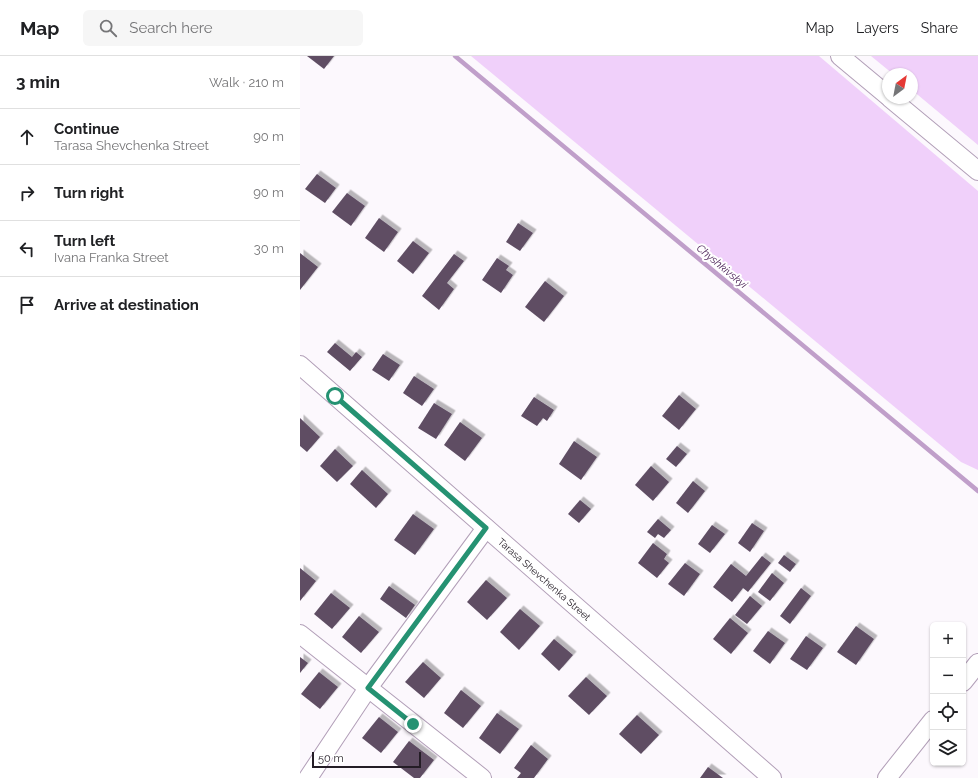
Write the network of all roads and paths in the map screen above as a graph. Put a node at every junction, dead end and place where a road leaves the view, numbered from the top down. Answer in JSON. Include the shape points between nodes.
{"nodes":[{"id":1,"x":840,"y":56,"type":"edge"},
{"id":2,"x":882,"y":91,"type":"edge"},
{"id":3,"x":897,"y":104,"type":"edge"},
{"id":4,"x":978,"y":171,"type":"edge"},
{"id":5,"x":300,"y":365,"type":"edge"},
{"id":6,"x":486,"y":528,"type":"junction"},
{"id":7,"x":300,"y":634,"type":"edge"},
{"id":8,"x":978,"y":663,"type":"edge"},
{"id":9,"x":966,"y":678,"type":"edge"},
{"id":10,"x":368,"y":688,"type":"junction"},
{"id":11,"x":930,"y":724,"type":"edge"},
{"id":12,"x":308,"y":778,"type":"edge"},
{"id":13,"x":482,"y":778,"type":"edge"},
{"id":14,"x":772,"y":778,"type":"edge"},
{"id":15,"x":887,"y":778,"type":"edge"}],
"edges":[{"from":1,"to":2,"type":"street"},
{"from":3,"to":4,"type":"street"},
{"from":5,"to":6,"type":"street","name":"Tarasa Shevchenka Street"},
{"from":6,"to":10,"type":"street"},
{"from":6,"to":14,"type":"street","name":"Tarasa Shevchenka Street"},
{"from":7,"to":10,"type":"street"},
{"from":8,"to":9,"type":"street"},
{"from":10,"to":12,"type":"street"},
{"from":10,"to":13,"type":"street"},
{"from":11,"to":15,"type":"street"}]}
